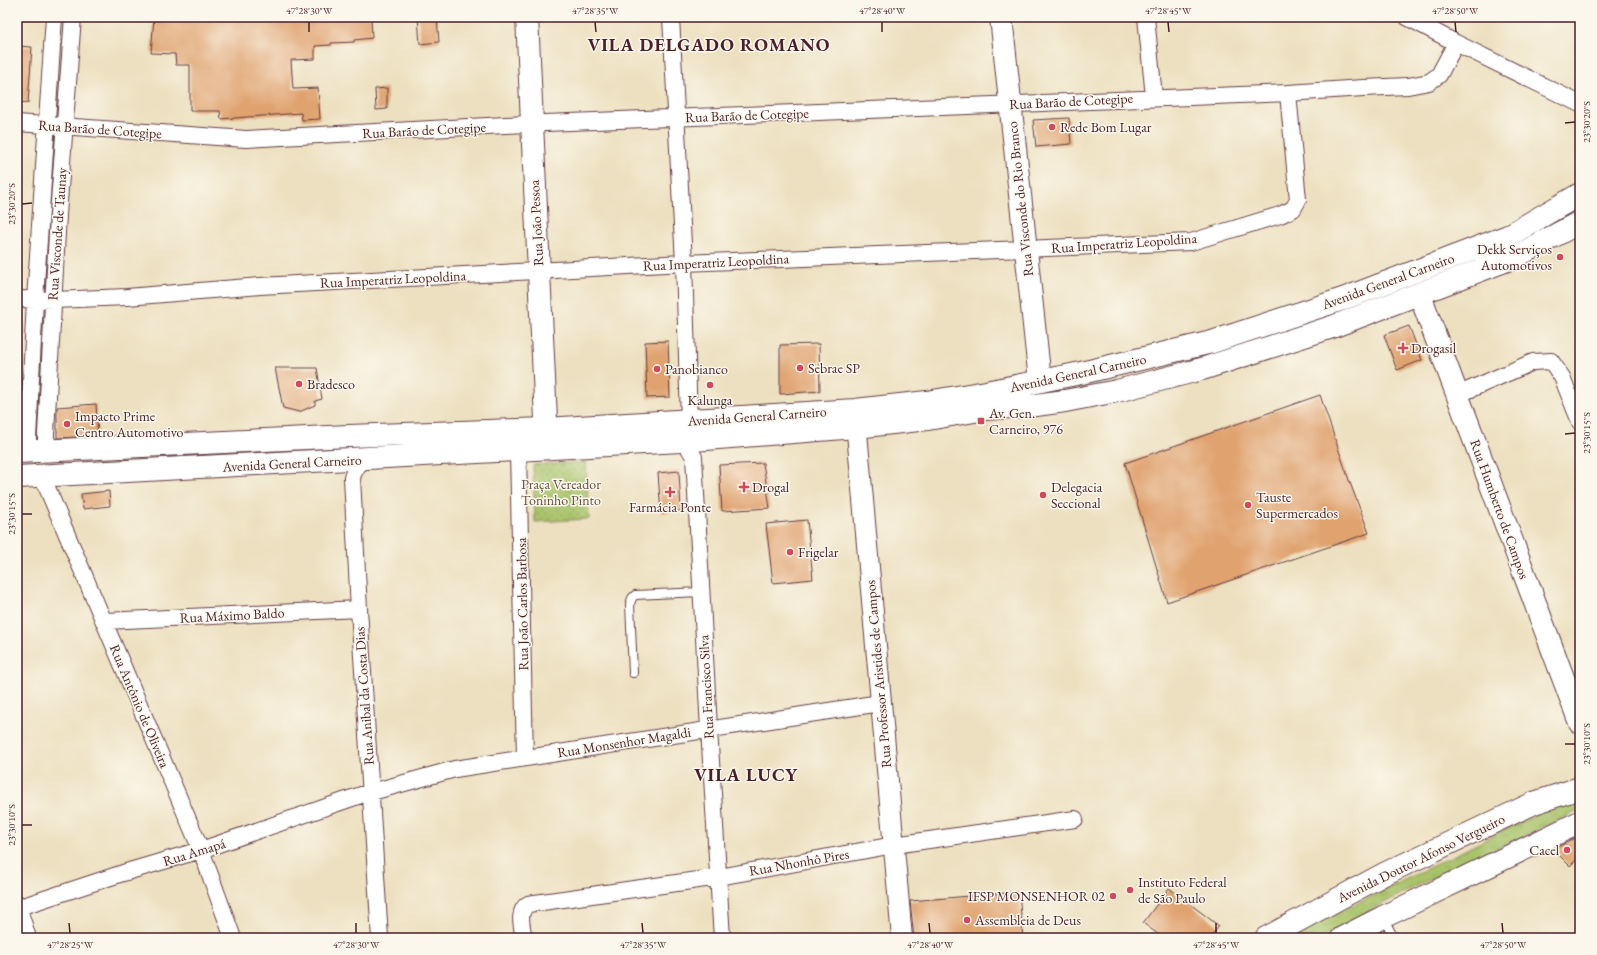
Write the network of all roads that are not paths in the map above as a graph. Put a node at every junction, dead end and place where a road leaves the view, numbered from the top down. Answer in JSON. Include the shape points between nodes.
{"nodes":[{"id":1,"x":54,"y":17,"type":"edge"},
{"id":2,"x":72,"y":17,"type":"edge"},
{"id":3,"x":527,"y":17,"type":"edge"},
{"id":4,"x":671,"y":17,"type":"edge"},
{"id":5,"x":1001,"y":17,"type":"edge"},
{"id":6,"x":1146,"y":17,"type":"edge"},
{"id":7,"x":1407,"y":17,"type":"edge"},
{"id":8,"x":1456,"y":43,"type":"junction"},
{"id":9,"x":1288,"y":93,"type":"junction"},
{"id":10,"x":1154,"y":97,"type":"junction"},
{"id":11,"x":1010,"y":104,"type":"junction"},
{"id":12,"x":1580,"y":104,"type":"edge"},
{"id":13,"x":677,"y":118,"type":"junction"},
{"id":14,"x":17,"y":123,"type":"edge"},
{"id":15,"x":532,"y":124,"type":"junction"},
{"id":16,"x":47,"y":125,"type":"junction"},
{"id":17,"x":64,"y":126,"type":"junction"},
{"id":18,"x":1580,"y":194,"type":"edge"},
{"id":19,"x":1580,"y":222,"type":"edge"},
{"id":20,"x":1508,"y":236,"type":"junction"},
{"id":21,"x":1026,"y":249,"type":"junction"},
{"id":22,"x":684,"y":263,"type":"junction"},
{"id":23,"x":538,"y":271,"type":"junction"},
{"id":24,"x":1420,"y":294,"type":"junction"},
{"id":25,"x":17,"y":298,"type":"edge"},
{"id":26,"x":35,"y":300,"type":"junction"},
{"id":27,"x":53,"y":300,"type":"junction"},
{"id":28,"x":1040,"y":381,"type":"junction"},
{"id":29,"x":1457,"y":395,"type":"junction"},
{"id":30,"x":856,"y":418,"type":"junction"},
{"id":31,"x":689,"y":421,"type":"junction"},
{"id":32,"x":1580,"y":422,"type":"edge"},
{"id":33,"x":546,"y":429,"type":"junction"},
{"id":34,"x":681,"y":441,"type":"junction"},
{"id":35,"x":566,"y":448,"type":"junction"},
{"id":36,"x":51,"y":450,"type":"junction"},
{"id":37,"x":518,"y":451,"type":"junction"},
{"id":38,"x":20,"y":452,"type":"edge"},
{"id":39,"x":365,"y":460,"type":"junction"},
{"id":40,"x":42,"y":476,"type":"junction"},
{"id":41,"x":17,"y":477,"type":"edge"},
{"id":42,"x":701,"y":592,"type":"junction"},
{"id":43,"x":358,"y":609,"type":"junction"},
{"id":44,"x":105,"y":621,"type":"junction"},
{"id":45,"x":633,"y":673,"type":"dead end"},
{"id":46,"x":880,"y":702,"type":"junction"},
{"id":47,"x":1580,"y":724,"type":"edge"},
{"id":48,"x":709,"y":729,"type":"junction"},
{"id":49,"x":525,"y":757,"type":"junction"},
{"id":50,"x":1580,"y":788,"type":"edge"},
{"id":51,"x":370,"y":793,"type":"junction"},
{"id":52,"x":1075,"y":819,"type":"dead end"},
{"id":53,"x":1580,"y":822,"type":"edge"},
{"id":54,"x":894,"y":845,"type":"junction"},
{"id":55,"x":200,"y":850,"type":"junction"},
{"id":56,"x":719,"y":877,"type":"junction"},
{"id":57,"x":17,"y":906,"type":"edge"},
{"id":58,"x":1383,"y":917,"type":"junction"},
{"id":59,"x":28,"y":938,"type":"edge"},
{"id":60,"x":233,"y":938,"type":"edge"},
{"id":61,"x":380,"y":938,"type":"edge"},
{"id":62,"x":524,"y":938,"type":"edge"},
{"id":63,"x":722,"y":938,"type":"edge"},
{"id":64,"x":902,"y":938,"type":"edge"},
{"id":65,"x":1266,"y":938,"type":"edge"},
{"id":66,"x":1342,"y":938,"type":"edge"},
{"id":67,"x":1394,"y":938,"type":"edge"}],
"edges":[{"from":1,"to":16,"type":"street","name":"Rua Visconde de Taunay"},
{"from":2,"to":17,"type":"street","name":"Rua Visconde de Taunay"},
{"from":3,"to":15,"type":"main road","name":"Rua João Pessoa"},
{"from":4,"to":13,"type":"street"},
{"from":5,"to":11,"type":"main road","name":"Rua Visconde do Rio Branco"},
{"from":6,"to":10,"type":"street"},
{"from":7,"to":8,"type":"street"},
{"from":8,"to":9,"type":"street","name":"Rua Barão de Cotegipe","via":[[1439,75],[1429,82],[1408,86]]},
{"from":8,"to":12,"type":"street"},
{"from":9,"to":10,"type":"street","name":"Rua Barão de Cotegipe"},
{"from":9,"to":21,"type":"street","name":"Rua Imperatriz Leopoldina","via":[[1298,200],[1293,209],[1191,242]]},
{"from":10,"to":11,"type":"street","name":"Rua Barão de Cotegipe"},
{"from":11,"to":13,"type":"street","name":"Rua Barão de Cotegipe"},
{"from":11,"to":21,"type":"main road","name":"Rua Visconde do Rio Branco"},
{"from":13,"to":15,"type":"street","name":"Rua Barão de Cotegipe"},
{"from":13,"to":22,"type":"street"},
{"from":14,"to":16,"type":"street","name":"Rua Barão de Cotegipe"},
{"from":15,"to":17,"type":"street","name":"Rua Barão de Cotegipe","via":[[246,139]]},
{"from":15,"to":23,"type":"main road","name":"Rua João Pessoa"},
{"from":16,"to":17,"type":"street","name":"Rua Barão de Cotegipe"},
{"from":16,"to":26,"type":"street","name":"Rua Visconde de Taunay"},
{"from":17,"to":27,"type":"street","name":"Rua Visconde de Taunay"},
{"from":18,"to":20,"type":"main road","name":"Avenida General Carneiro"},
{"from":19,"to":24,"type":"main road","name":"Avenida General Carneiro","via":[[1515,257]]},
{"from":20,"to":24,"type":"main road","via":[[1470,259],[1419,282]]},
{"from":20,"to":28,"type":"main road","name":"Avenida General Carneiro","via":[[1343,299],[1212,342],[1129,363]]},
{"from":21,"to":22,"type":"street","name":"Rua Imperatriz Leopoldina"},
{"from":21,"to":28,"type":"main road","name":"Rua Visconde do Rio Branco"},
{"from":22,"to":23,"type":"street","name":"Rua Imperatriz Leopoldina"},
{"from":22,"to":31,"type":"street"},
{"from":23,"to":27,"type":"street","name":"Rua Imperatriz Leopoldina"},
{"from":23,"to":33,"type":"main road","name":"Rua João Pessoa"},
{"from":24,"to":29,"type":"main road","name":"Rua Humberto de Campos"},
{"from":24,"to":30,"type":"main road","name":"Avenida General Carneiro","via":[[1332,327],[1202,370],[1118,391],[928,419]]},
{"from":25,"to":26,"type":"street","name":"Rua Imperatriz Leopoldina"},
{"from":26,"to":27,"type":"street","name":"Rua Imperatriz Leopoldina"},
{"from":26,"to":38,"type":"street","name":"Rua Visconde de Taunay","via":[[28,439]]},
{"from":27,"to":36,"type":"street","name":"Rua Visconde de Taunay","via":[[46,436]]},
{"from":28,"to":30,"type":"main road","name":"Avenida General Carneiro"},
{"from":29,"to":32,"type":"street","via":[[1533,362],[1550,361],[1562,377]]},
{"from":29,"to":47,"type":"main road","name":"Rua Humberto de Campos"},
{"from":30,"to":31,"type":"main road","name":"Avenida General Carneiro"},
{"from":30,"to":34,"type":"main road","name":"Avenida General Carneiro"},
{"from":30,"to":46,"type":"street","name":"Rua Professor Aristides de Campos"},
{"from":31,"to":33,"type":"main road","name":"Avenida General Carneiro"},
{"from":33,"to":35,"type":"main road","via":[[552,438]]},
{"from":33,"to":36,"type":"main road","name":"Avenida General Carneiro"},
{"from":34,"to":35,"type":"main road","name":"Avenida General Carneiro"},
{"from":34,"to":42,"type":"street","name":"Rua Francisco Silva","via":[[694,457]]},
{"from":35,"to":37,"type":"main road","name":"Avenida General Carneiro"},
{"from":36,"to":38,"type":"main road","name":"Avenida General Carneiro"},
{"from":37,"to":39,"type":"main road","name":"Avenida General Carneiro"},
{"from":37,"to":49,"type":"street","name":"Rua João Carlos Barbosa"},
{"from":39,"to":40,"type":"main road","name":"Avenida General Carneiro"},
{"from":39,"to":43,"type":"street","name":"Rua Anibal da Costa Dias","via":[[356,467],[352,478]]},
{"from":40,"to":41,"type":"main road","name":"Avenida General Carneiro"},
{"from":40,"to":44,"type":"street","name":"Rua Antônio de Oliveira"},
{"from":42,"to":45,"type":"lane","via":[[632,598],[630,604]]},
{"from":42,"to":48,"type":"street","name":"Rua Francisco Silva"},
{"from":43,"to":44,"type":"street","name":"Rua Máximo Baldo"},
{"from":43,"to":51,"type":"street","name":"Rua Anibal da Costa Dias"},
{"from":44,"to":55,"type":"street","name":"Rua Antônio de Oliveira"},
{"from":46,"to":48,"type":"street","name":"Rua Monsenhor Magaldi"},
{"from":46,"to":54,"type":"street","name":"Rua Professor Aristides de Campos"},
{"from":48,"to":49,"type":"street","name":"Rua Monsenhor Magaldi"},
{"from":48,"to":56,"type":"street","name":"Rua Francisco Silva"},
{"from":49,"to":51,"type":"street","name":"Rua Monsenhor Magaldi","via":[[456,769]]},
{"from":50,"to":65,"type":"main road","name":"Avenida Doutor Afonso Vergueiro","via":[[1534,803],[1391,870]]},
{"from":51,"to":55,"type":"street","name":"Rua Amapá"},
{"from":51,"to":61,"type":"street","name":"Rua Anibal da Costa Dias"},
{"from":52,"to":54,"type":"street","name":"Rua Nhonhô Pires"},
{"from":53,"to":58,"type":"main road"},
{"from":54,"to":56,"type":"street","name":"Rua Nhonhô Pires"},
{"from":54,"to":64,"type":"street","name":"Rua Professor Aristides de Campos"},
{"from":55,"to":57,"type":"street","name":"Rua Amapá"},
{"from":55,"to":60,"type":"street","name":"Rua Antônio de Oliveira"},
{"from":56,"to":62,"type":"street","name":"Rua Nhonhô Pires","via":[[528,904],[523,906],[521,912]]},
{"from":56,"to":63,"type":"street","name":"Rua Francisco Silva"},
{"from":57,"to":59,"type":"street"},
{"from":58,"to":66,"type":"main road"},
{"from":58,"to":67,"type":"lane"}]}
